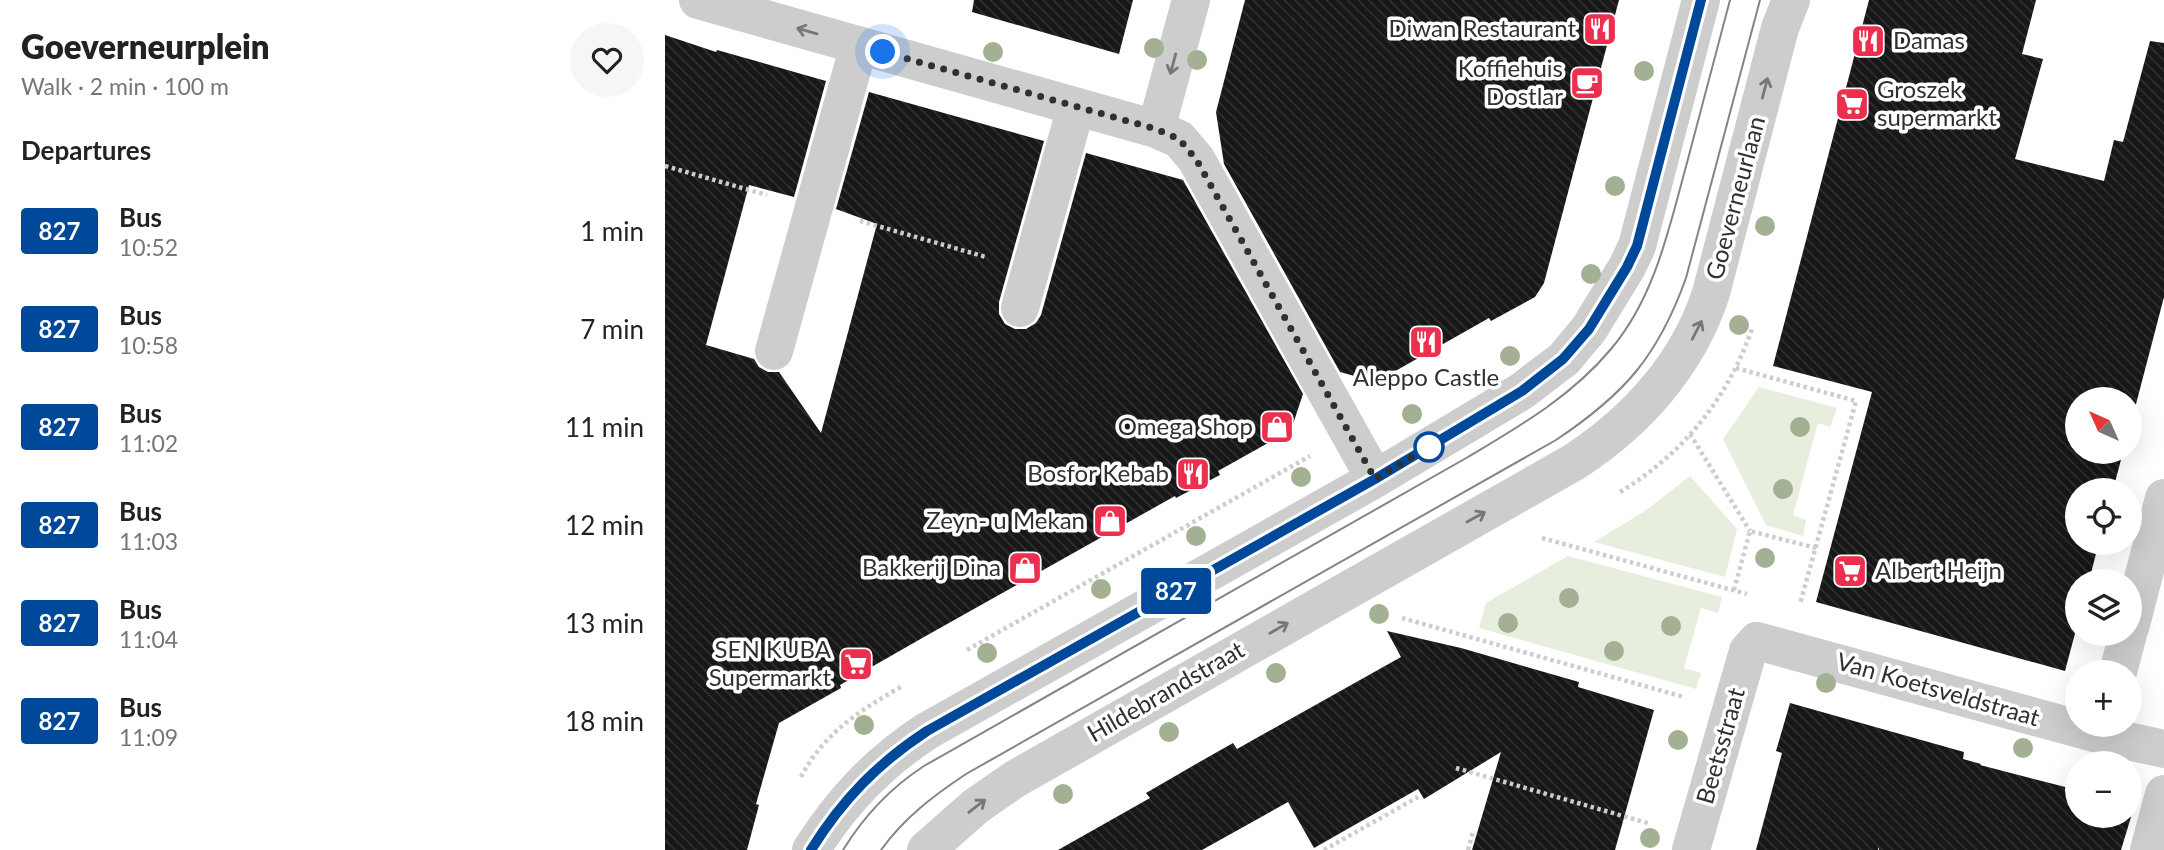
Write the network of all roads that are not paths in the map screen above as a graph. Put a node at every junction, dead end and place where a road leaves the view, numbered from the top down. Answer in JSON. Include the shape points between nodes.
{"nodes":[{"id":1,"x":698,"y":0,"type":"edge"},
{"id":2,"x":1191,"y":0,"type":"edge"},
{"id":3,"x":1701,"y":0,"type":"edge"},
{"id":4,"x":1791,"y":0,"type":"edge"},
{"id":5,"x":859,"y":46,"type":"junction"},
{"id":6,"x":1076,"y":107,"type":"junction"},
{"id":7,"x":1156,"y":129,"type":"junction"},
{"id":8,"x":1020,"y":308,"type":"dead end"},
{"id":9,"x":774,"y":351,"type":"dead end"},
{"id":10,"x":1375,"y":479,"type":"junction"},
{"id":11,"x":2164,"y":498,"type":"edge"},
{"id":12,"x":1416,"y":550,"type":"joint"},
{"id":13,"x":2142,"y":582,"type":"edge"},
{"id":14,"x":1771,"y":645,"type":"joint"},
{"id":15,"x":2065,"y":720,"type":"edge"},
{"id":16,"x":2125,"y":737,"type":"edge"},
{"id":17,"x":2164,"y":749,"type":"edge"},
{"id":18,"x":2164,"y":794,"type":"edge"},
{"id":19,"x":811,"y":850,"type":"edge"},
{"id":20,"x":926,"y":850,"type":"edge"},
{"id":21,"x":1691,"y":850,"type":"edge"},
{"id":22,"x":2149,"y":850,"type":"edge"}],
"edges":[{"from":5,"to":1,"type":"street","one_way":true},
{"from":2,"to":7,"type":"street","one_way":true},
{"from":3,"to":10,"type":"street","via":[[1637,246],[1589,329],[1563,359],[1522,391]]},
{"from":12,"to":4,"type":"street","name":"Goeverneurlaan","one_way":true,"via":[[1578,460],[1659,387],[1688,348],[1715,280]]},
{"from":5,"to":6,"type":"street"},
{"from":5,"to":9,"type":"street"},
{"from":6,"to":7,"type":"street"},
{"from":6,"to":8,"type":"street"},
{"from":7,"to":10,"type":"street","via":[[1179,139],[1196,159]]},
{"from":10,"to":19,"type":"street","via":[[910,742],[858,787]]},
{"from":11,"to":13,"type":"street"},
{"from":20,"to":12,"type":"street","name":"Hildebrandstraat","one_way":true,"via":[[1014,779]]},
{"from":14,"to":15,"type":"street","name":"Van Koetsveldstraat"},
{"from":14,"to":21,"type":"street","name":"Beetsstraat","via":[[1748,651]]},
{"from":16,"to":17,"type":"street","name":"Van Koetsveldstraat"},
{"from":18,"to":22,"type":"street"}]}
